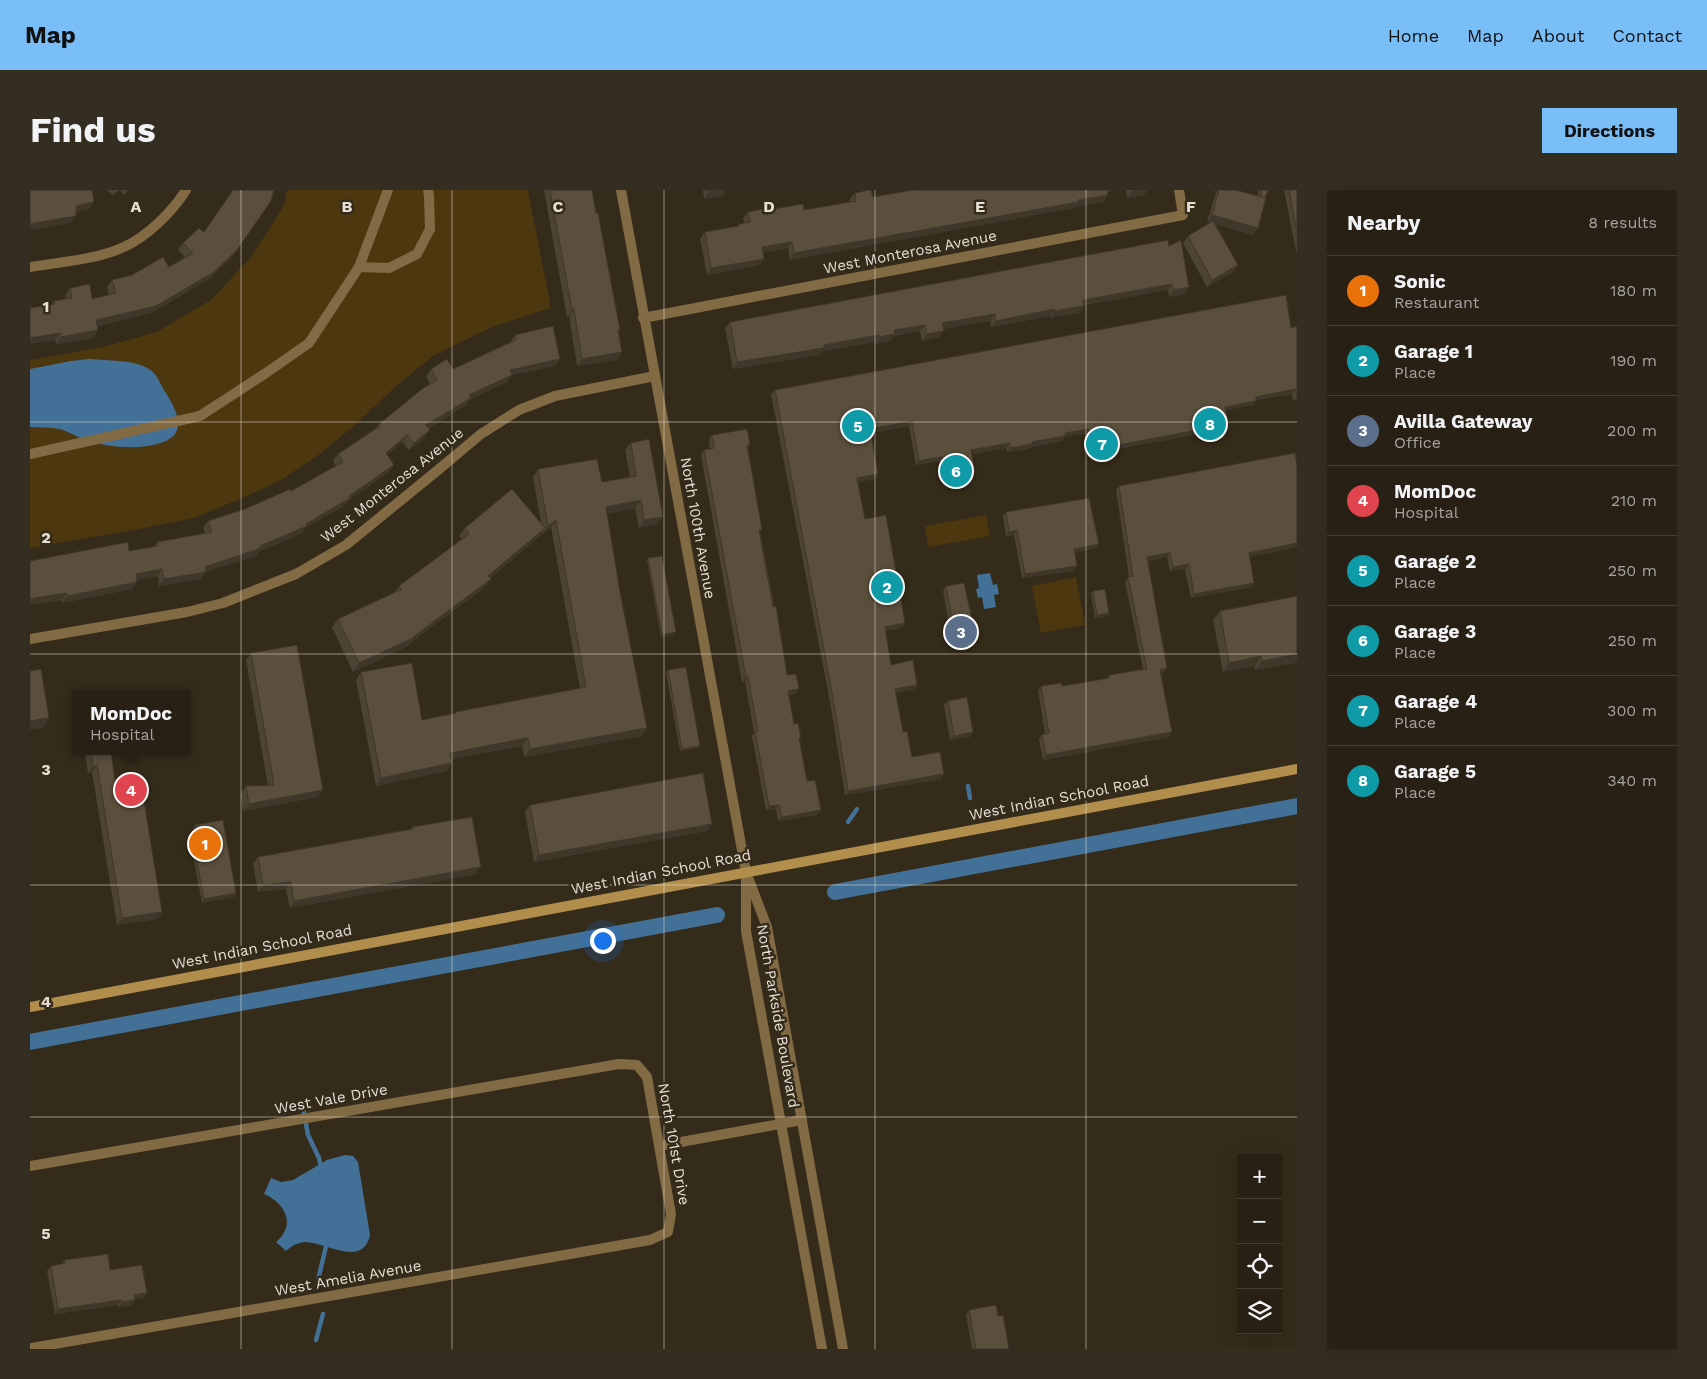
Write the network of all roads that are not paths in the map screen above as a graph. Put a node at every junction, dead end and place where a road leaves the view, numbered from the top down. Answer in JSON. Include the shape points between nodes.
{"nodes":[{"id":1,"x":186,"y":190,"type":"edge"},
{"id":2,"x":388,"y":190,"type":"edge"},
{"id":3,"x":428,"y":190,"type":"edge"},
{"id":4,"x":621,"y":190,"type":"edge"},
{"id":5,"x":1179,"y":190,"type":"edge"},
{"id":6,"x":30,"y":267,"type":"edge"},
{"id":7,"x":359,"y":267,"type":"junction"},
{"id":8,"x":643,"y":318,"type":"junction"},
{"id":9,"x":655,"y":376,"type":"junction"},
{"id":10,"x":30,"y":454,"type":"edge"},
{"id":11,"x":30,"y":639,"type":"edge"},
{"id":12,"x":1297,"y":769,"type":"edge"},
{"id":13,"x":746,"y":872,"type":"junction"},
{"id":14,"x":30,"y":1007,"type":"edge"},
{"id":15,"x":637,"y":1065,"type":"joint"},
{"id":16,"x":802,"y":1120,"type":"junction"},
{"id":17,"x":782,"y":1124,"type":"junction"},
{"id":18,"x":659,"y":1146,"type":"junction"},
{"id":19,"x":30,"y":1166,"type":"edge"},
{"id":20,"x":668,"y":1232,"type":"joint"},
{"id":21,"x":31,"y":1345,"type":"edge"},
{"id":22,"x":822,"y":1349,"type":"edge"},
{"id":23,"x":843,"y":1349,"type":"edge"}],
"edges":[{"from":1,"to":6,"type":"street","via":[[166,216],[125,247],[91,257]]},
{"from":2,"to":7,"type":"street"},
{"from":3,"to":7,"type":"street","via":[[430,229],[417,254],[389,268]]},
{"from":4,"to":8,"type":"street","name":"North 100th Avenue"},
{"from":5,"to":8,"type":"street","name":"West Monterosa Avenue","via":[[1183,216]]},
{"from":7,"to":10,"type":"street","via":[[309,342],[200,416]]},
{"from":8,"to":9,"type":"street","name":"North 100th Avenue"},
{"from":9,"to":11,"type":"street","name":"West Monterosa Avenue","via":[[555,396],[519,410],[481,434],[346,545],[296,574],[223,603],[187,612]]},
{"from":9,"to":13,"type":"street","name":"North 100th Avenue"},
{"from":12,"to":13,"type":"main road","name":"West Indian School Road"},
{"from":13,"to":14,"type":"main road","name":"West Indian School Road"},
{"from":13,"to":16,"type":"street","name":"North Parkside Boulevard","via":[[767,927]]},
{"from":13,"to":17,"type":"street","name":"North Parkside Boulevard","via":[[746,931]]},
{"from":15,"to":18,"type":"street","name":"North 101st Drive","via":[[648,1077]]},
{"from":15,"to":19,"type":"street","name":"West Vale Drive","via":[[619,1064]]},
{"from":16,"to":17,"type":"street"},
{"from":16,"to":23,"type":"street","name":"North Parkside Boulevard"},
{"from":17,"to":18,"type":"street"},
{"from":17,"to":22,"type":"street","name":"North Parkside Boulevard"},
{"from":18,"to":20,"type":"street","name":"North 101st Drive","via":[[671,1214]]},
{"from":20,"to":21,"type":"street","name":"West Amelia Avenue","via":[[650,1240]]}]}
